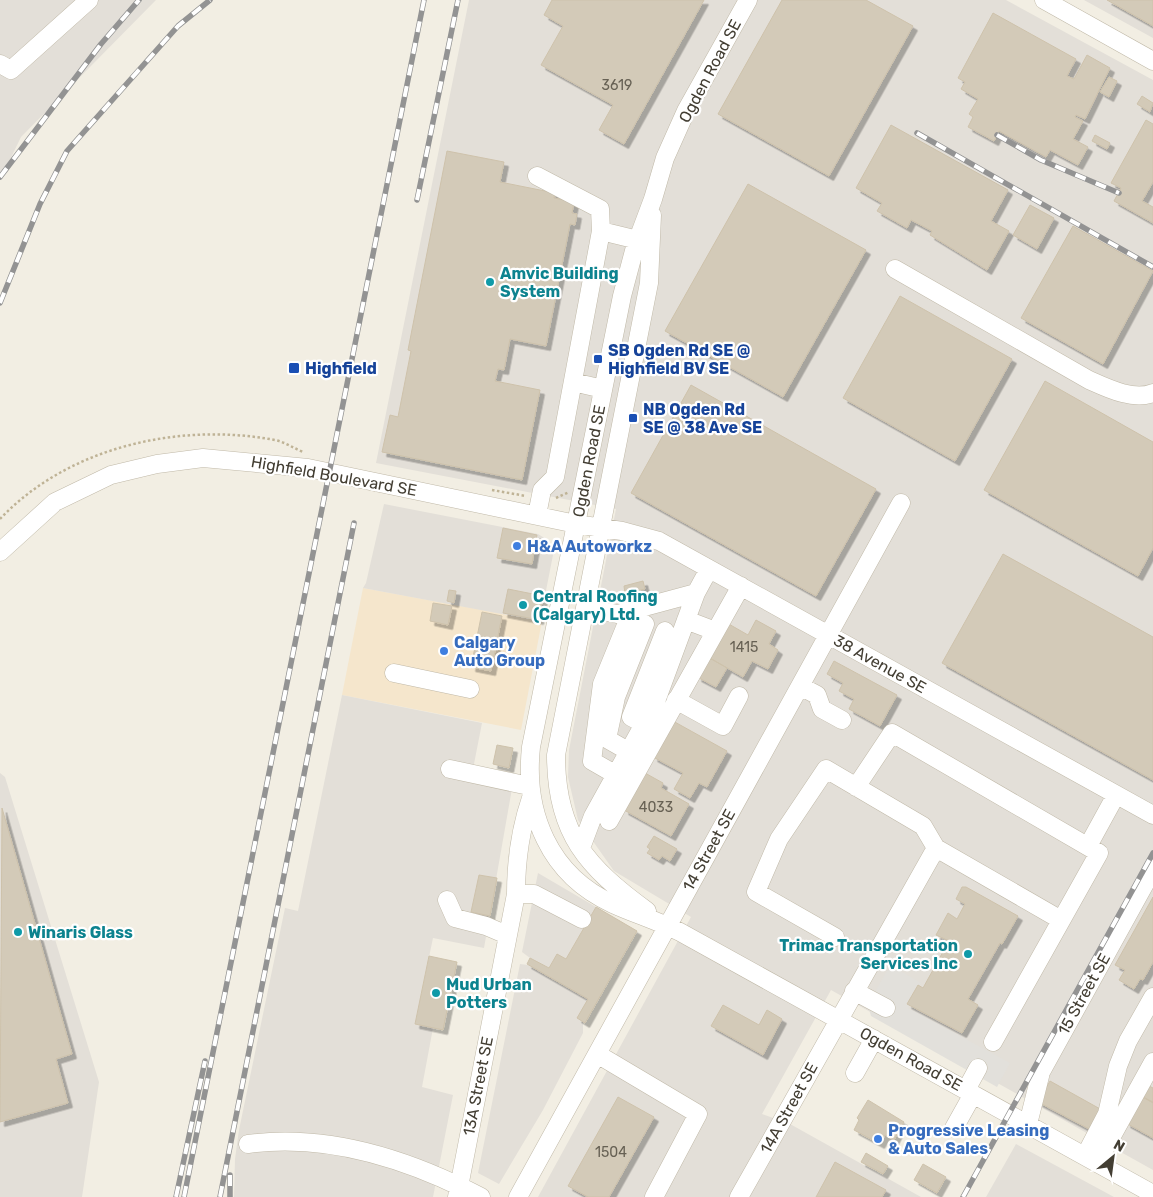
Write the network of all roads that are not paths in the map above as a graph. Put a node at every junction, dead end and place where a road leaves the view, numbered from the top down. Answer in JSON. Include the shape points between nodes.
{"nodes":[{"id":1,"x":89,"y":0,"type":"edge"},
{"id":2,"x":1044,"y":0,"type":"edge"},
{"id":3,"x":747,"y":1,"type":"edge"},
{"id":4,"x":1153,"y":61,"type":"edge"},
{"id":5,"x":0,"y":64,"type":"edge"},
{"id":6,"x":538,"y":176,"type":"dead end"},
{"id":7,"x":653,"y":198,"type":"junction"},
{"id":8,"x":601,"y":231,"type":"junction"},
{"id":9,"x":638,"y":240,"type":"junction"},
{"id":10,"x":895,"y":269,"type":"dead end"},
{"id":11,"x":573,"y":382,"type":"junction"},
{"id":12,"x":603,"y":389,"type":"junction"},
{"id":13,"x":1153,"y":393,"type":"edge"},
{"id":14,"x":901,"y":503,"type":"dead end"},
{"id":15,"x":537,"y":515,"type":"junction"},
{"id":16,"x":576,"y":524,"type":"junction"},
{"id":17,"x":601,"y":527,"type":"junction"},
{"id":18,"x":0,"y":552,"type":"edge"},
{"id":19,"x":709,"y":569,"type":"junction"},
{"id":20,"x":741,"y":586,"type":"junction"},
{"id":21,"x":585,"y":608,"type":"junction"},
{"id":22,"x":692,"y":610,"type":"junction"},
{"id":23,"x":630,"y":619,"type":"junction"},
{"id":24,"x":716,"y":631,"type":"junction"},
{"id":25,"x":828,"y":635,"type":"junction"},
{"id":26,"x":679,"y":642,"type":"junction"},
{"id":27,"x":394,"y":673,"type":"dead end"},
{"id":28,"x":800,"y":686,"type":"junction"},
{"id":29,"x":470,"y":689,"type":"dead end"},
{"id":30,"x":740,"y":696,"type":"dead end"},
{"id":31,"x":667,"y":705,"type":"junction"},
{"id":32,"x":842,"y":720,"type":"dead end"},
{"id":33,"x":644,"y":724,"type":"junction"},
{"id":34,"x":628,"y":751,"type":"junction"},
{"id":35,"x":450,"y":769,"type":"dead end"},
{"id":36,"x":623,"y":779,"type":"junction"},
{"id":37,"x":856,"y":787,"type":"junction"},
{"id":38,"x":530,"y":792,"type":"junction"},
{"id":39,"x":1116,"y":795,"type":"junction"},
{"id":40,"x":1153,"y":815,"type":"edge"},
{"id":41,"x":609,"y":821,"type":"dead end"},
{"id":42,"x":1088,"y":846,"type":"junction"},
{"id":43,"x":581,"y":848,"type":"junction"},
{"id":44,"x":936,"y":848,"type":"junction"},
{"id":45,"x":1153,"y":869,"type":"edge"},
{"id":46,"x":516,"y":894,"type":"junction"},
{"id":47,"x":447,"y":900,"type":"dead end"},
{"id":48,"x":582,"y":919,"type":"dead end"},
{"id":49,"x":1061,"y":920,"type":"junction"},
{"id":50,"x":667,"y":926,"type":"junction"},
{"id":51,"x":507,"y":935,"type":"junction"},
{"id":52,"x":835,"y":937,"type":"dead end"},
{"id":53,"x":854,"y":991,"type":"junction"},
{"id":54,"x":1153,"y":997,"type":"edge"},
{"id":55,"x":886,"y":1008,"type":"dead end"},
{"id":56,"x":838,"y":1019,"type":"junction"},
{"id":57,"x":874,"y":1039,"type":"junction"},
{"id":58,"x":993,"y":1042,"type":"dead end"},
{"id":59,"x":597,"y":1054,"type":"junction"},
{"id":60,"x":1153,"y":1062,"type":"edge"},
{"id":61,"x":978,"y":1068,"type":"dead end"},
{"id":62,"x":855,"y":1073,"type":"dead end"},
{"id":63,"x":970,"y":1092,"type":"junction"},
{"id":64,"x":1028,"y":1124,"type":"junction"},
{"id":65,"x":954,"y":1128,"type":"dead end"},
{"id":66,"x":248,"y":1144,"type":"dead end"},
{"id":67,"x":1091,"y":1160,"type":"junction"},
{"id":68,"x":458,"y":1191,"type":"edge"},
{"id":69,"x":1153,"y":1194,"type":"edge"},
{"id":70,"x":481,"y":1197,"type":"edge"},
{"id":71,"x":518,"y":1197,"type":"edge"},
{"id":72,"x":654,"y":1197,"type":"edge"},
{"id":73,"x":739,"y":1197,"type":"edge"}],
"edges":[{"from":1,"to":5,"type":"street","via":[[12,70]]},
{"from":2,"to":4,"type":"street"},
{"from":3,"to":7,"type":"street","name":"Ogden Road SE","via":[[686,111],[665,158]]},
{"from":6,"to":8,"type":"street","via":[[600,209]]},
{"from":7,"to":9,"type":"street","name":"Ogden Road SE"},
{"from":7,"to":17,"type":"street","name":"Ogden Road SE","via":[[649,283]]},
{"from":8,"to":9,"type":"street"},
{"from":8,"to":11,"type":"street"},
{"from":9,"to":12,"type":"street","name":"Ogden Road SE","via":[[622,296]]},
{"from":10,"to":13,"type":"street","via":[[1089,380],[1134,395]]},
{"from":11,"to":12,"type":"street"},
{"from":11,"to":15,"type":"street","via":[[555,476],[542,490]]},
{"from":12,"to":16,"type":"street","name":"Ogden Road SE"},
{"from":14,"to":25,"type":"street","name":"14 Street SE"},
{"from":15,"to":16,"type":"street","name":"Highfield Boulevard SE"},
{"from":15,"to":18,"type":"street","name":"Highfield Boulevard SE","via":[[308,468],[202,458],[111,474],[55,502]]},
{"from":16,"to":17,"type":"street","name":"Highfield Boulevard SE"},
{"from":16,"to":38,"type":"street","name":"Ogden Road SE","via":[[531,746]]},
{"from":17,"to":19,"type":"street","name":"38 Avenue SE","via":[[660,541]]},
{"from":17,"to":21,"type":"street","name":"Ogden Road SE"},
{"from":19,"to":20,"type":"street","name":"38 Avenue SE"},
{"from":19,"to":22,"type":"street"},
{"from":20,"to":24,"type":"street"},
{"from":20,"to":25,"type":"street","name":"38 Avenue SE"},
{"from":21,"to":23,"type":"street"},
{"from":21,"to":43,"type":"street","name":"Ogden Road SE","via":[[556,755],[560,799],[570,831]]},
{"from":22,"to":23,"type":"street"},
{"from":22,"to":24,"type":"street"},
{"from":22,"to":26,"type":"street"},
{"from":23,"to":26,"type":"street"},
{"from":23,"to":34,"type":"street","via":[[606,739]]},
{"from":23,"to":36,"type":"street","via":[[602,684],[592,761]]},
{"from":24,"to":31,"type":"street"},
{"from":25,"to":28,"type":"street","name":"14 Street SE"},
{"from":25,"to":39,"type":"street","name":"38 Avenue SE"},
{"from":26,"to":31,"type":"street"},
{"from":26,"to":33,"type":"street","via":[[631,717]]},
{"from":27,"to":29,"type":"street"},
{"from":28,"to":32,"type":"street","via":[[817,695],[822,709]]},
{"from":28,"to":50,"type":"street","name":"14 Street SE"},
{"from":30,"to":31,"type":"street","via":[[723,726]]},
{"from":31,"to":33,"type":"street"},
{"from":31,"to":36,"type":"street"},
{"from":33,"to":34,"type":"street"},
{"from":34,"to":36,"type":"street"},
{"from":35,"to":38,"type":"street"},
{"from":36,"to":41,"type":"street"},
{"from":36,"to":43,"type":"street","via":[[593,816]]},
{"from":37,"to":42,"type":"street","via":[[892,733]]},
{"from":37,"to":44,"type":"street","via":[[923,826]]},
{"from":37,"to":52,"type":"street","via":[[826,770],[779,839],[756,892]]},
{"from":38,"to":46,"type":"street","name":"13A Street SE","via":[[517,856]]},
{"from":38,"to":50,"type":"street","name":"Ogden Road SE","via":[[539,826],[554,856],[577,882],[611,904]]},
{"from":39,"to":40,"type":"street","name":"38 Avenue SE"},
{"from":39,"to":42,"type":"street"},
{"from":42,"to":49,"type":"street","via":[[1099,853]]},
{"from":43,"to":50,"type":"street","name":"Ogden Road SE","via":[[598,871]]},
{"from":44,"to":49,"type":"street"},
{"from":44,"to":53,"type":"street","name":"14A Street SE"},
{"from":45,"to":64,"type":"street","name":"15 Street SE","via":[[1041,1072]]},
{"from":46,"to":48,"type":"street","via":[[534,894]]},
{"from":46,"to":51,"type":"street","name":"13A Street SE"},
{"from":47,"to":51,"type":"street","via":[[455,918]]},
{"from":49,"to":58,"type":"street"},
{"from":50,"to":56,"type":"street","name":"Ogden Road SE"},
{"from":50,"to":59,"type":"street","name":"14 Street SE"},
{"from":51,"to":68,"type":"street","name":"13A Street SE"},
{"from":53,"to":55,"type":"street"},
{"from":53,"to":56,"type":"street","name":"14A Street SE"},
{"from":54,"to":67,"type":"street","via":[[1118,1066],[1107,1114]]},
{"from":56,"to":57,"type":"street","name":"Ogden Road SE"},
{"from":56,"to":73,"type":"street","name":"14A Street SE"},
{"from":57,"to":62,"type":"street"},
{"from":57,"to":63,"type":"street","name":"Ogden Road SE"},
{"from":59,"to":71,"type":"street","name":"14 Street SE"},
{"from":59,"to":72,"type":"street","via":[[698,1114]]},
{"from":60,"to":67,"type":"street"},
{"from":61,"to":63,"type":"street"},
{"from":63,"to":64,"type":"street","name":"Ogden Road SE"},
{"from":63,"to":65,"type":"street"},
{"from":64,"to":67,"type":"street","name":"Ogden Road SE"},
{"from":66,"to":68,"type":"street","via":[[275,1140],[334,1144],[393,1158]]},
{"from":67,"to":69,"type":"street","name":"Ogden Road SE"},
{"from":68,"to":70,"type":"street"}]}
